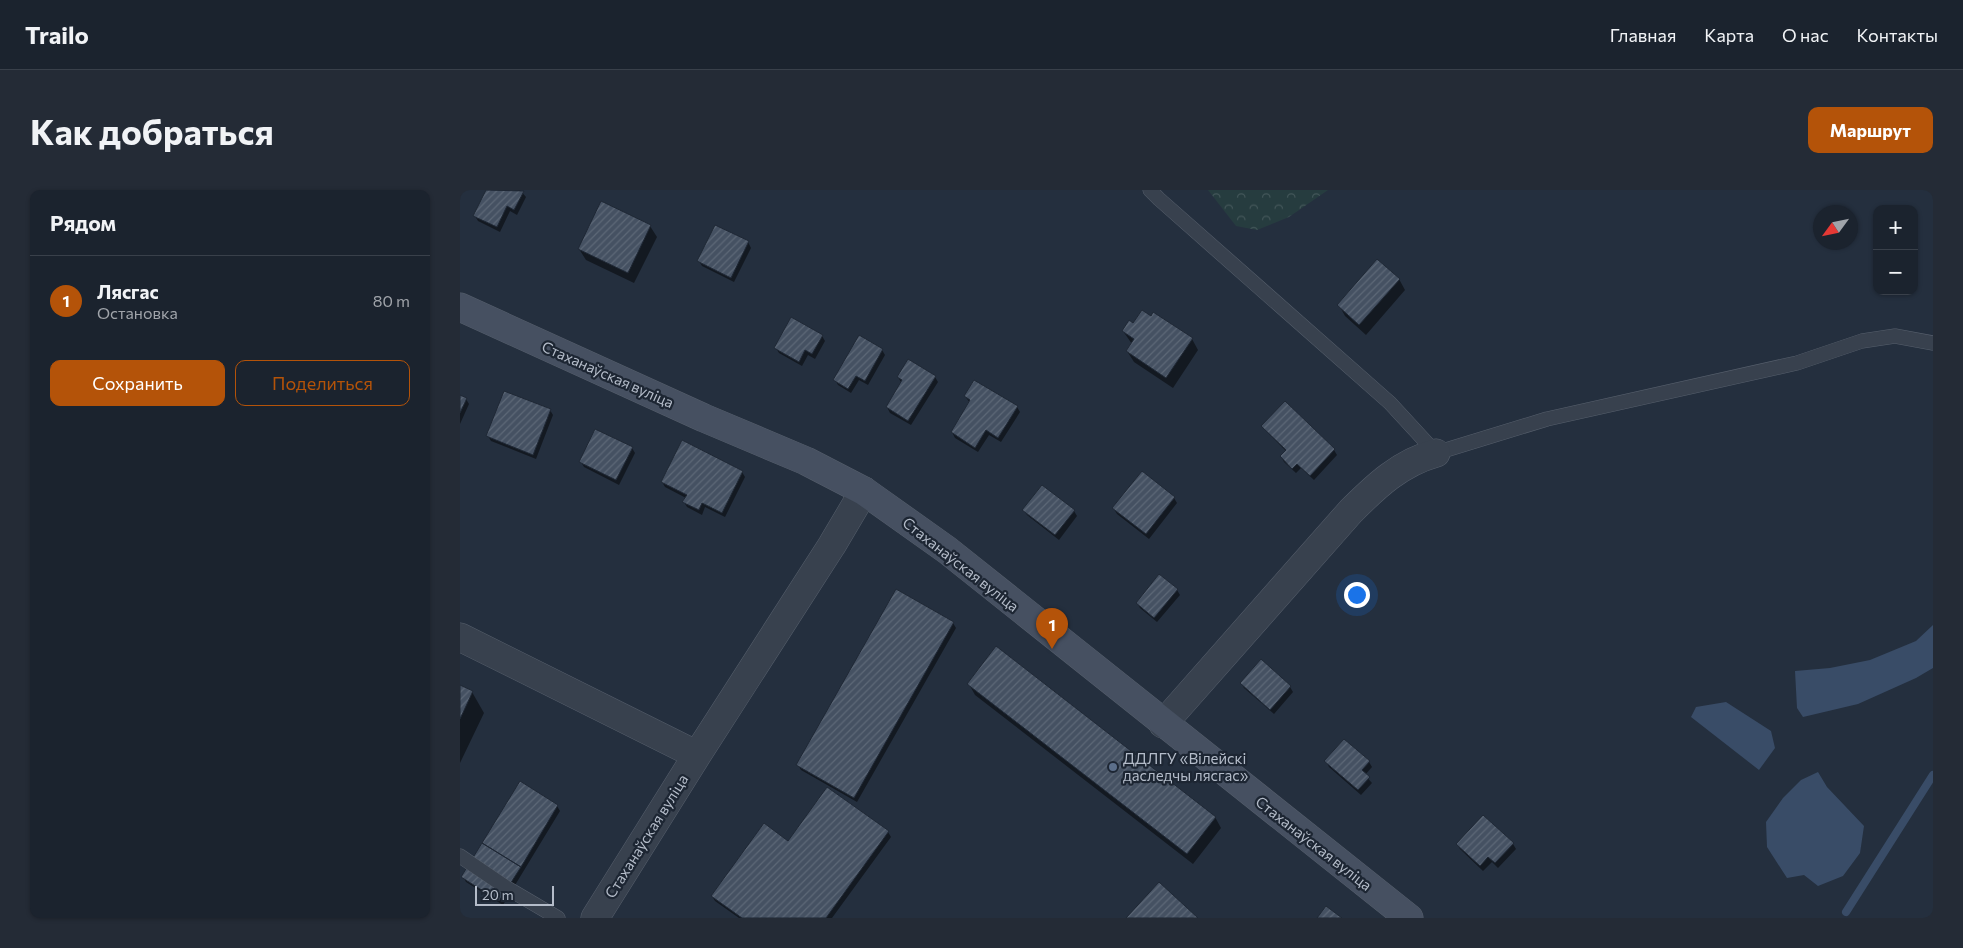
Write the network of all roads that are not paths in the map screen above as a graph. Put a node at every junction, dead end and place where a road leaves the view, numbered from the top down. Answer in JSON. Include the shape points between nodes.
{"nodes":[{"id":1,"x":1150,"y":190,"type":"edge"},
{"id":2,"x":460,"y":307,"type":"edge"},
{"id":3,"x":1933,"y":344,"type":"edge"},
{"id":4,"x":1436,"y":453,"type":"junction"},
{"id":5,"x":864,"y":491,"type":"junction"},
{"id":6,"x":460,"y":637,"type":"edge"},
{"id":7,"x":1163,"y":724,"type":"junction"},
{"id":8,"x":697,"y":755,"type":"junction"},
{"id":9,"x":460,"y":856,"type":"edge"},
{"id":10,"x":558,"y":918,"type":"edge"},
{"id":11,"x":595,"y":918,"type":"edge"},
{"id":12,"x":1409,"y":918,"type":"edge"}],
"edges":[{"from":1,"to":4,"type":"lane","via":[[1390,403]]},
{"from":2,"to":5,"type":"street","name":"Стаханаўская вуліца","via":[[806,461]]},
{"from":3,"to":4,"type":"lane","via":[[1894,336],[1862,341],[1797,363],[1547,419]]},
{"from":4,"to":7,"type":"street","via":[[1405,465],[1378,484]]},
{"from":5,"to":7,"type":"street","name":"Стаханаўская вуліца","via":[[946,550]]},
{"from":5,"to":8,"type":"street","name":"Стаханаўская вуліца"},
{"from":6,"to":8,"type":"street"},
{"from":7,"to":12,"type":"street","name":"Стаханаўская вуліца"},
{"from":8,"to":11,"type":"street","name":"Стаханаўская вуліца"},
{"from":9,"to":10,"type":"lane"}]}
